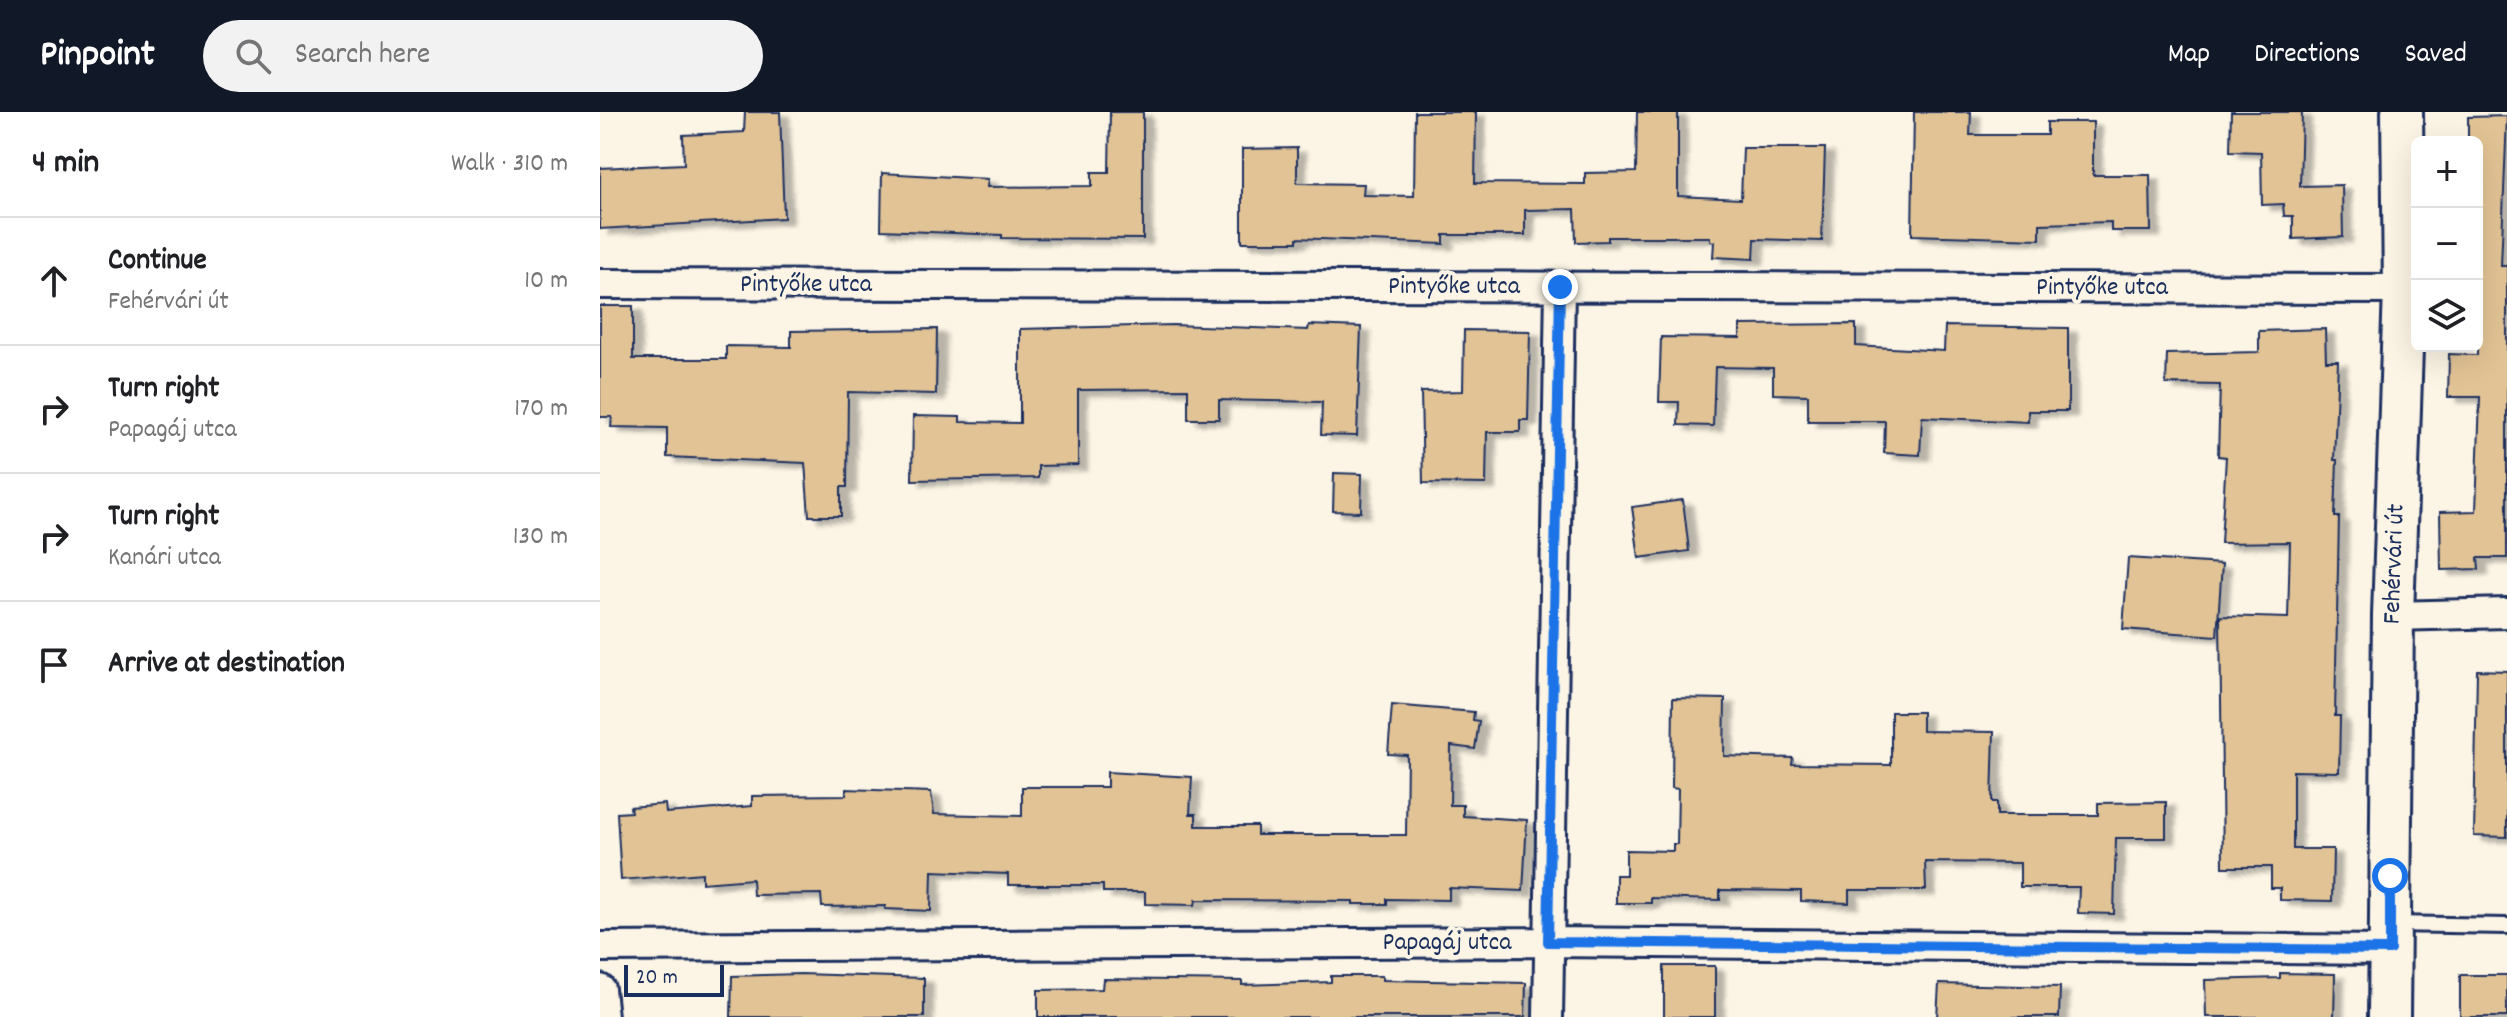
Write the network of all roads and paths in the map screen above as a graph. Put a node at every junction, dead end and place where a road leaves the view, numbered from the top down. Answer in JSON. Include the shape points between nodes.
{"nodes":[{"id":1,"x":2402,"y":112,"type":"edge"},
{"id":2,"x":600,"y":284,"type":"edge"},
{"id":3,"x":1560,"y":287,"type":"junction"},
{"id":4,"x":2404,"y":289,"type":"junction"},
{"id":5,"x":2507,"y":613,"type":"edge"},
{"id":6,"x":2393,"y":616,"type":"junction"},
{"id":7,"x":2507,"y":926,"type":"edge"},
{"id":8,"x":2390,"y":937,"type":"junction"},
{"id":9,"x":1548,"y":942,"type":"junction"},
{"id":10,"x":600,"y":947,"type":"edge"},
{"id":11,"x":600,"y":989,"type":"edge"},
{"id":12,"x":603,"y":1017,"type":"edge"},
{"id":13,"x":1548,"y":1017,"type":"edge"},
{"id":14,"x":2389,"y":1017,"type":"edge"}],
"edges":[{"from":1,"to":4,"type":"main road","name":"Fehérvári út"},
{"from":2,"to":3,"type":"street","name":"Pintyőke utca"},
{"from":3,"to":4,"type":"street","name":"Pintyőke utca"},
{"from":3,"to":9,"type":"street"},
{"from":4,"to":6,"type":"main road","name":"Fehérvári út"},
{"from":5,"to":6,"type":"street"},
{"from":6,"to":8,"type":"main road","name":"Fehérvári út"},
{"from":7,"to":8,"type":"lane"},
{"from":8,"to":9,"type":"street","name":"Papagáj utca"},
{"from":8,"to":14,"type":"main road","name":"Fehérvári út"},
{"from":9,"to":10,"type":"street","name":"Papagáj utca"},
{"from":9,"to":13,"type":"street"},
{"from":11,"to":12,"type":"street"}]}
